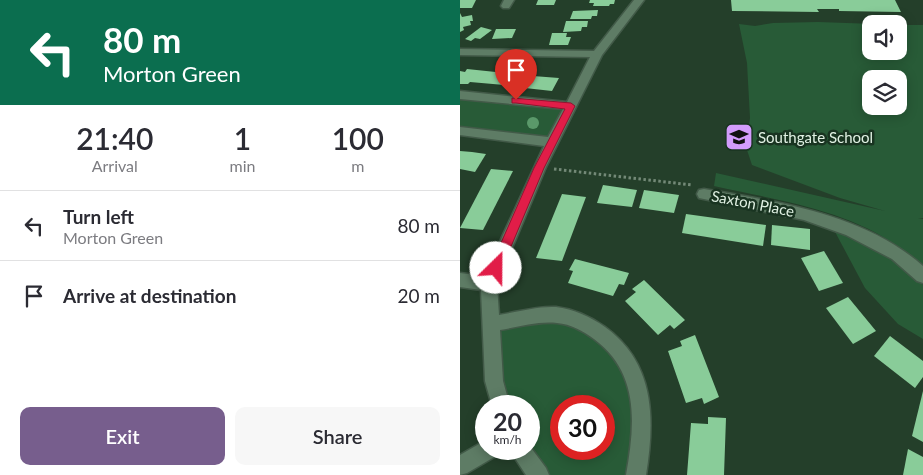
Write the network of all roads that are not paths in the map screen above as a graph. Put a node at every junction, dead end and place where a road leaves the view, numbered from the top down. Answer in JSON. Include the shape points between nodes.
{"nodes":[{"id":1,"x":639,"y":0,"type":"edge"},
{"id":2,"x":460,"y":52,"type":"edge"},
{"id":3,"x":597,"y":54,"type":"junction"},
{"id":4,"x":460,"y":95,"type":"edge"},
{"id":5,"x":571,"y":106,"type":"junction"},
{"id":6,"x":460,"y":131,"type":"edge"},
{"id":7,"x":551,"y":142,"type":"junction"},
{"id":8,"x":704,"y":194,"type":"road end"},
{"id":9,"x":923,"y":276,"type":"edge"},
{"id":10,"x":460,"y":280,"type":"edge"},
{"id":11,"x":489,"y":284,"type":"junction"},
{"id":12,"x":490,"y":324,"type":"junction"},
{"id":13,"x":498,"y":395,"type":"edge"},
{"id":14,"x":475,"y":457,"type":"edge"},
{"id":15,"x":527,"y":460,"type":"edge"},
{"id":16,"x":460,"y":466,"type":"edge"},
{"id":17,"x":539,"y":475,"type":"edge"},
{"id":18,"x":636,"y":475,"type":"edge"}],
"edges":[{"from":1,"to":3,"type":"street"},
{"from":2,"to":3,"type":"street"},
{"from":3,"to":5,"type":"street"},
{"from":4,"to":5,"type":"street"},
{"from":5,"to":7,"type":"street"},
{"from":6,"to":7,"type":"street"},
{"from":7,"to":11,"type":"street"},
{"from":8,"to":9,"type":"street","name":"Saxton Place","via":[[799,212],[831,222],[899,255]]},
{"from":10,"to":11,"type":"street"},
{"from":11,"to":12,"type":"street"},
{"from":12,"to":13,"type":"street"},
{"from":12,"to":18,"type":"street","via":[[552,315],[578,320],[603,334],[622,353],[637,380],[643,413],[642,446]]},
{"from":14,"to":16,"type":"street"},
{"from":15,"to":17,"type":"street"}]}
